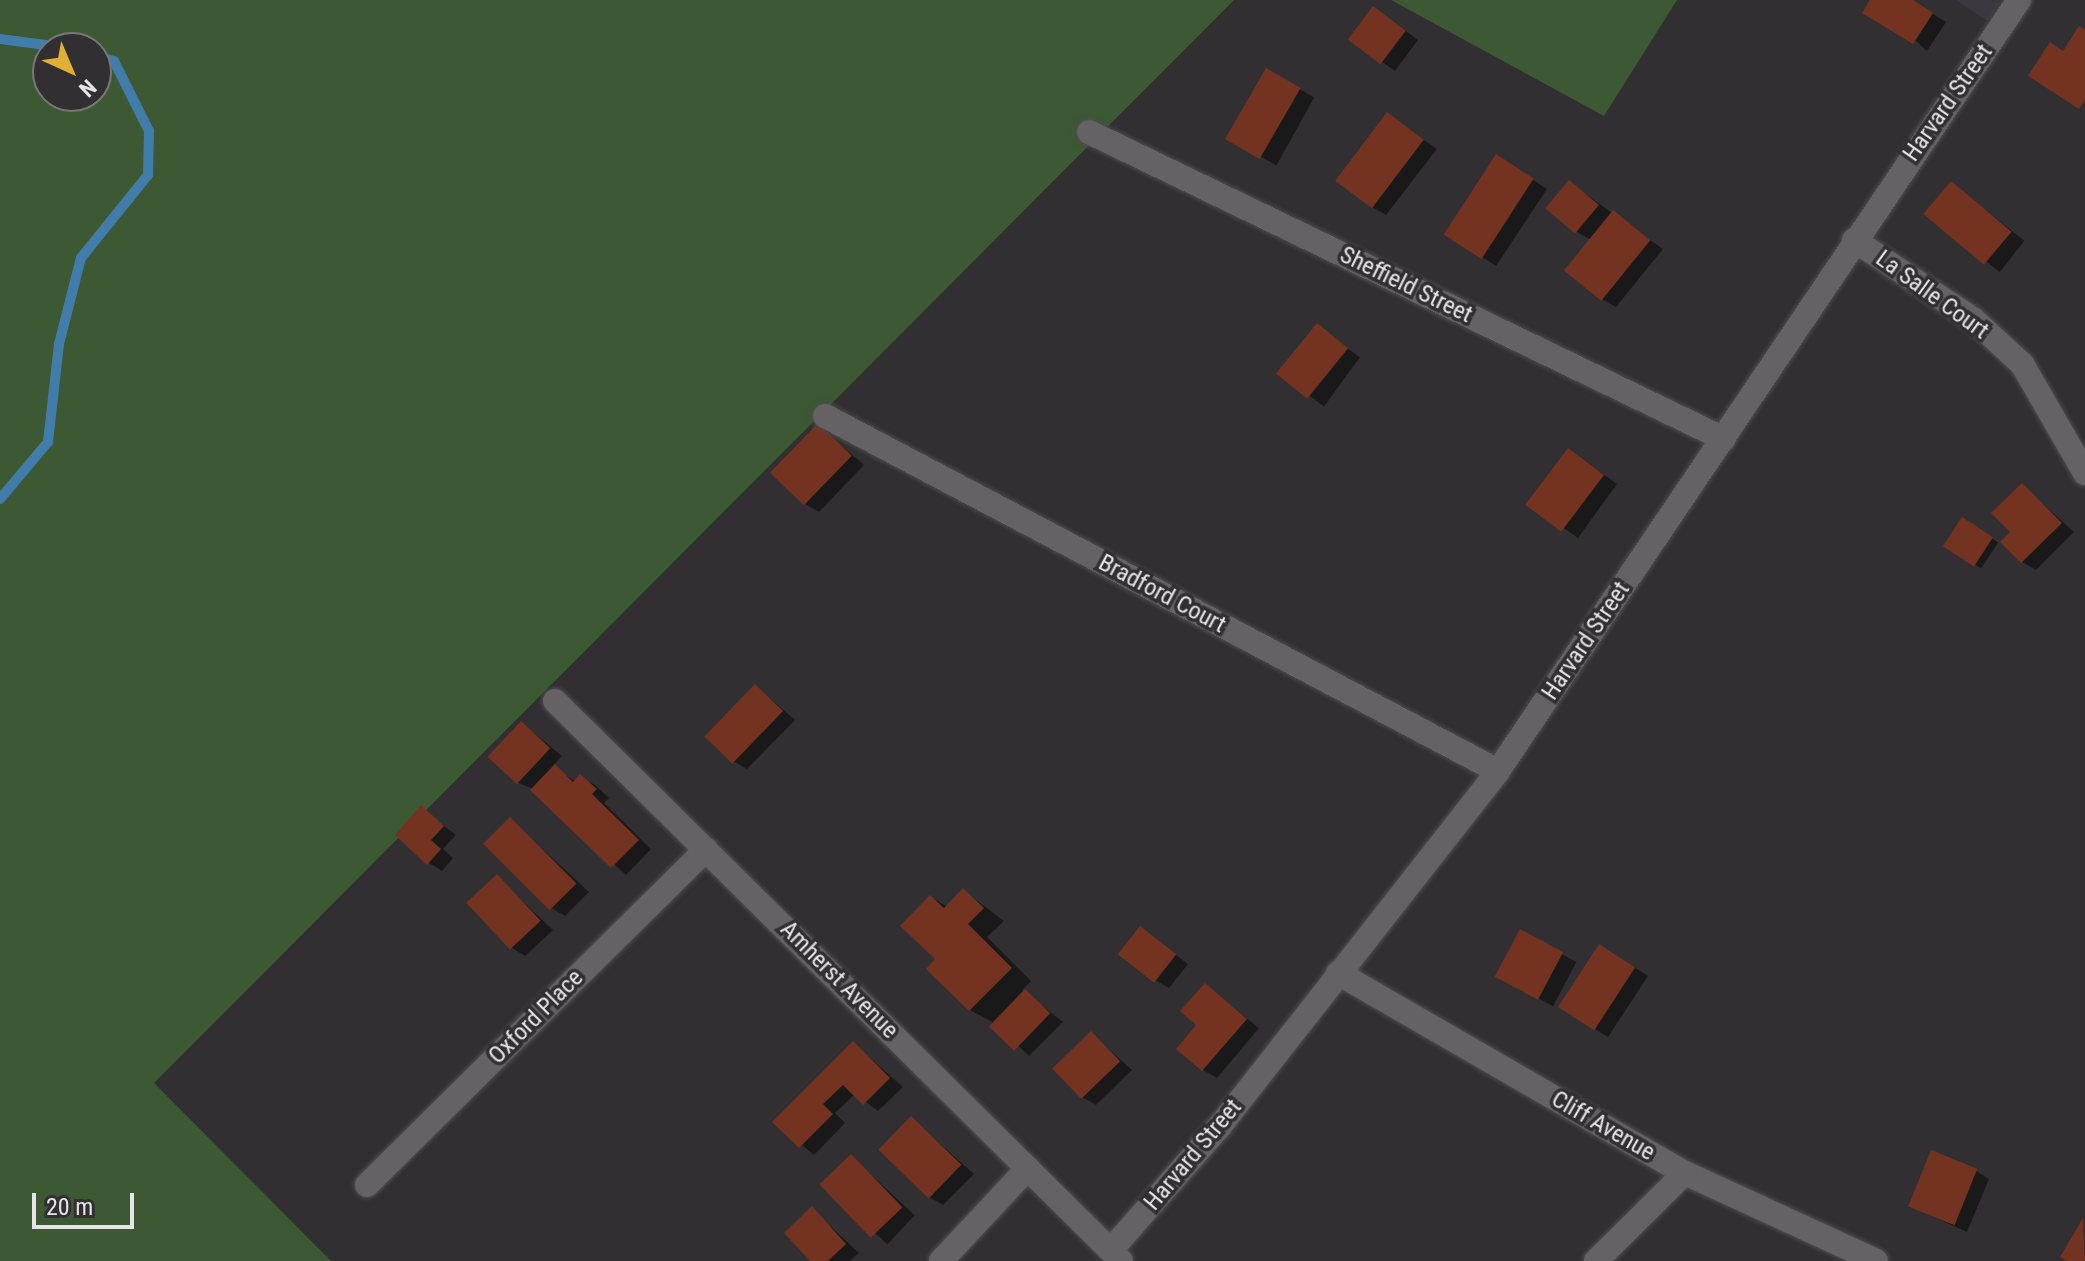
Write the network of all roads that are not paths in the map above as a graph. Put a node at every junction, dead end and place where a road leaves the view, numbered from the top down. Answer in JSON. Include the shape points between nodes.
{"nodes":[{"id":1,"x":2019,"y":0,"type":"edge"},
{"id":2,"x":1089,"y":132,"type":"dead end"},
{"id":3,"x":1854,"y":240,"type":"junction"},
{"id":4,"x":825,"y":416,"type":"dead end"},
{"id":5,"x":1724,"y":439,"type":"junction"},
{"id":6,"x":2085,"y":473,"type":"edge"},
{"id":7,"x":555,"y":701,"type":"dead end"},
{"id":8,"x":1498,"y":771,"type":"junction"},
{"id":9,"x":706,"y":849,"type":"junction"},
{"id":10,"x":1338,"y":973,"type":"junction"},
{"id":11,"x":1028,"y":1168,"type":"junction"},
{"id":12,"x":1685,"y":1173,"type":"junction"},
{"id":13,"x":367,"y":1185,"type":"dead end"},
{"id":14,"x":1116,"y":1256,"type":"edge"},
{"id":15,"x":941,"y":1261,"type":"edge"},
{"id":16,"x":1596,"y":1261,"type":"edge"},
{"id":17,"x":1876,"y":1261,"type":"edge"}],
"edges":[{"from":1,"to":3,"type":"street","name":"Harvard Street"},
{"from":2,"to":5,"type":"street","name":"Sheffield Street"},
{"from":3,"to":5,"type":"street","name":"Harvard Street"},
{"from":3,"to":6,"type":"street","name":"La Salle Court","via":[[1973,319],[2022,364]]},
{"from":4,"to":8,"type":"street","name":"Bradford Court"},
{"from":5,"to":8,"type":"street","name":"Harvard Street"},
{"from":7,"to":9,"type":"street","name":"Amherst Avenue"},
{"from":8,"to":10,"type":"street","name":"Harvard Street"},
{"from":9,"to":11,"type":"street","name":"Amherst Avenue"},
{"from":9,"to":13,"type":"street","name":"Oxford Place"},
{"from":10,"to":12,"type":"street","name":"Cliff Avenue"},
{"from":10,"to":14,"type":"street","name":"Harvard Street"},
{"from":11,"to":14,"type":"street","name":"Amherst Avenue"},
{"from":11,"to":15,"type":"street"},
{"from":12,"to":16,"type":"street"},
{"from":12,"to":17,"type":"street","name":"Cliff Avenue"}]}
